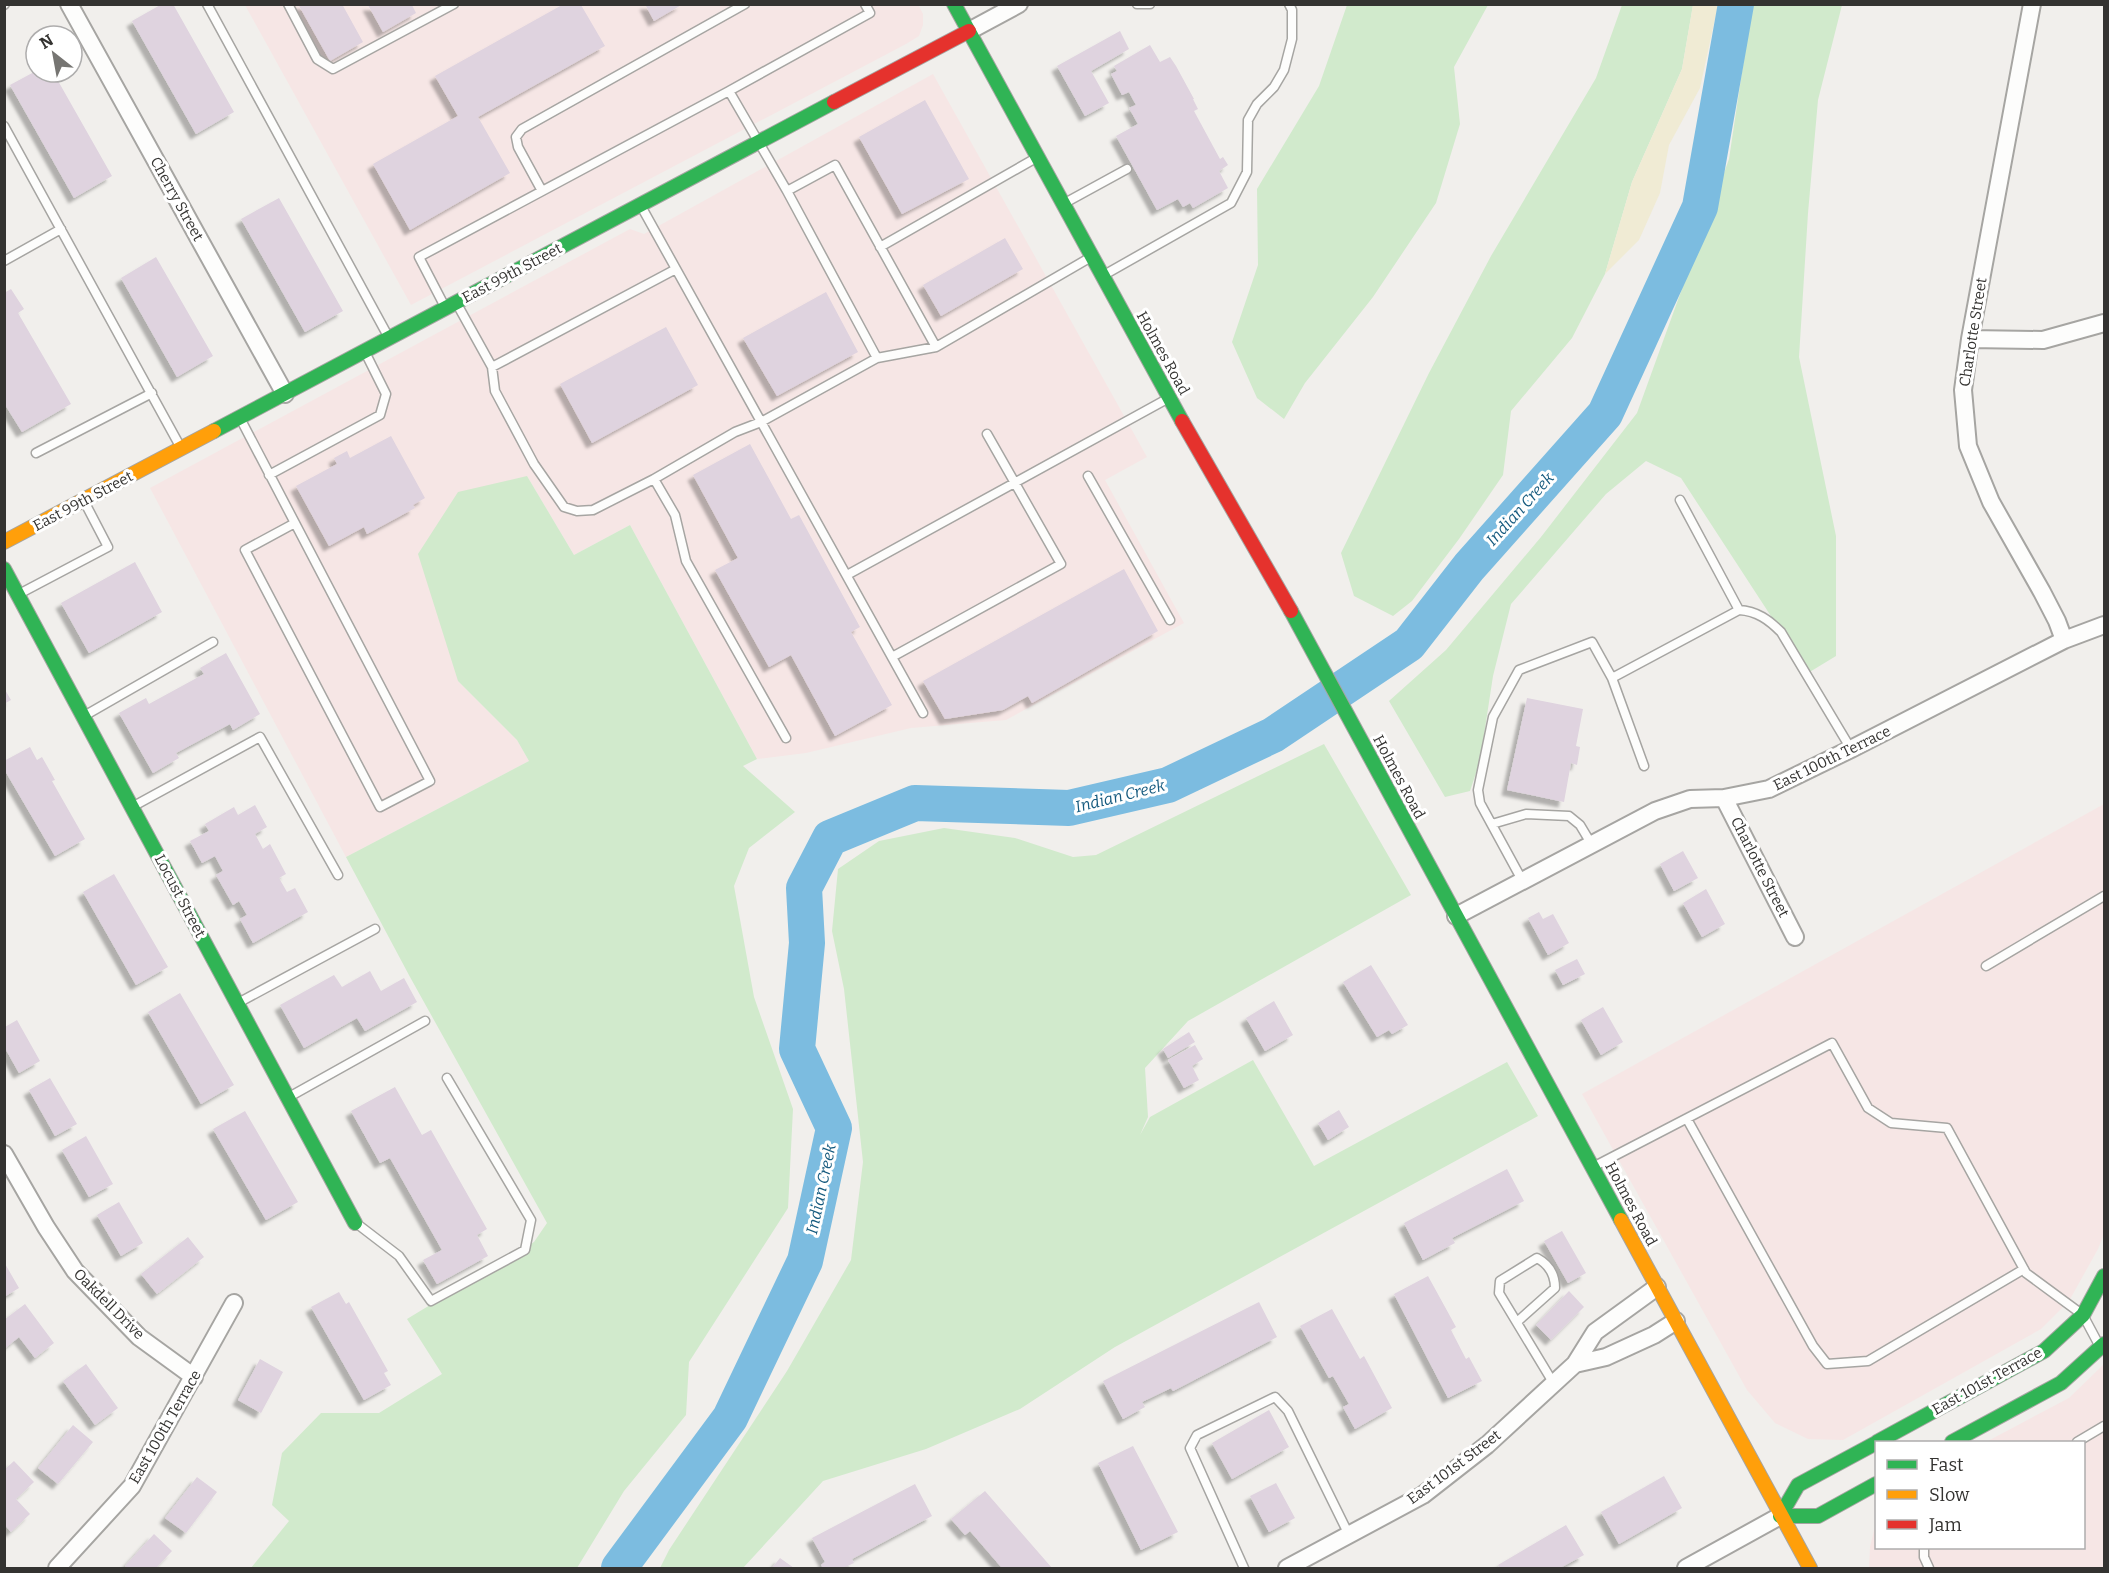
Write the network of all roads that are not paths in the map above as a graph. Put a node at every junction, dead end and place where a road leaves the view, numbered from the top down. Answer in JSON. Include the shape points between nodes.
{"nodes":[{"id":1,"x":69,"y":4,"type":"edge"},
{"id":2,"x":207,"y":4,"type":"edge"},
{"id":3,"x":288,"y":4,"type":"edge"},
{"id":4,"x":454,"y":4,"type":"edge"},
{"id":5,"x":745,"y":4,"type":"edge"},
{"id":6,"x":865,"y":4,"type":"edge"},
{"id":7,"x":954,"y":4,"type":"edge"},
{"id":8,"x":1019,"y":4,"type":"edge"},
{"id":9,"x":1137,"y":4,"type":"edge"},
{"id":10,"x":1150,"y":4,"type":"edge"},
{"id":11,"x":1290,"y":4,"type":"edge"},
{"id":12,"x":2032,"y":4,"type":"edge"},
{"id":13,"x":969,"y":31,"type":"junction"},
{"id":14,"x":729,"y":91,"type":"junction"},
{"id":15,"x":4,"y":126,"type":"edge"},
{"id":16,"x":759,"y":142,"type":"junction"},
{"id":17,"x":1037,"y":157,"type":"junction"},
{"id":18,"x":1127,"y":169,"type":"dead end"},
{"id":19,"x":543,"y":191,"type":"junction"},
{"id":20,"x":787,"y":191,"type":"junction"},
{"id":21,"x":1063,"y":204,"type":"junction"},
{"id":22,"x":640,"y":205,"type":"junction"},
{"id":23,"x":61,"y":229,"type":"junction"},
{"id":24,"x":880,"y":247,"type":"junction"},
{"id":25,"x":1091,"y":257,"type":"junction"},
{"id":26,"x":4,"y":261,"type":"edge"},
{"id":27,"x":676,"y":268,"type":"junction"},
{"id":28,"x":1101,"y":276,"type":"junction"},
{"id":29,"x":451,"y":306,"type":"junction"},
{"id":30,"x":2104,"y":323,"type":"edge"},
{"id":31,"x":389,"y":338,"type":"junction"},
{"id":32,"x":1970,"y":339,"type":"junction"},
{"id":33,"x":936,"y":347,"type":"junction"},
{"id":34,"x":365,"y":351,"type":"junction"},
{"id":35,"x":877,"y":358,"type":"junction"},
{"id":36,"x":492,"y":367,"type":"junction"},
{"id":37,"x":152,"y":393,"type":"junction"},
{"id":38,"x":285,"y":394,"type":"junction"},
{"id":39,"x":1169,"y":398,"type":"junction"},
{"id":40,"x":239,"y":418,"type":"junction"},
{"id":41,"x":761,"y":422,"type":"junction"},
{"id":42,"x":987,"y":434,"type":"dead end"},
{"id":43,"x":182,"y":448,"type":"junction"},
{"id":44,"x":36,"y":453,"type":"dead end"},
{"id":45,"x":269,"y":475,"type":"junction"},
{"id":46,"x":1088,"y":476,"type":"dead end"},
{"id":47,"x":654,"y":479,"type":"junction"},
{"id":48,"x":1014,"y":483,"type":"junction"},
{"id":49,"x":84,"y":500,"type":"junction"},
{"id":50,"x":1680,"y":500,"type":"dead end"},
{"id":51,"x":295,"y":523,"type":"junction"},
{"id":52,"x":6,"y":537,"type":"edge"},
{"id":53,"x":4,"y":569,"type":"edge"},
{"id":54,"x":847,"y":575,"type":"junction"},
{"id":55,"x":18,"y":595,"type":"junction"},
{"id":56,"x":1739,"y":610,"type":"junction"},
{"id":57,"x":1170,"y":620,"type":"dead end"},
{"id":58,"x":2104,"y":625,"type":"edge"},
{"id":59,"x":2064,"y":640,"type":"junction"},
{"id":60,"x":213,"y":642,"type":"dead end"},
{"id":61,"x":892,"y":657,"type":"junction"},
{"id":62,"x":1612,"y":678,"type":"junction"},
{"id":63,"x":923,"y":713,"type":"dead end"},
{"id":64,"x":84,"y":716,"type":"junction"},
{"id":65,"x":786,"y":738,"type":"dead end"},
{"id":66,"x":1851,"y":749,"type":"junction"},
{"id":67,"x":1644,"y":766,"type":"dead end"},
{"id":68,"x":1724,"y":798,"type":"junction"},
{"id":69,"x":132,"y":807,"type":"junction"},
{"id":70,"x":1492,"y":824,"type":"junction"},
{"id":71,"x":1592,"y":845,"type":"junction"},
{"id":72,"x":338,"y":875,"type":"dead end"},
{"id":73,"x":1522,"y":880,"type":"junction"},
{"id":74,"x":2104,"y":896,"type":"edge"},
{"id":75,"x":1456,"y":916,"type":"junction"},
{"id":76,"x":375,"y":929,"type":"dead end"},
{"id":77,"x":1795,"y":937,"type":"dead end"},
{"id":78,"x":1986,"y":966,"type":"dead end"},
{"id":79,"x":238,"y":1003,"type":"junction"},
{"id":80,"x":425,"y":1021,"type":"dead end"},
{"id":81,"x":447,"y":1078,"type":"dead end"},
{"id":82,"x":288,"y":1098,"type":"junction"},
{"id":83,"x":1687,"y":1119,"type":"junction"},
{"id":84,"x":4,"y":1154,"type":"edge"},
{"id":85,"x":1593,"y":1167,"type":"junction"},
{"id":86,"x":355,"y":1223,"type":"joint"},
{"id":87,"x":2024,"y":1269,"type":"junction"},
{"id":88,"x":2104,"y":1276,"type":"edge"},
{"id":89,"x":1657,"y":1287,"type":"junction"},
{"id":90,"x":234,"y":1302,"type":"dead end"},
{"id":91,"x":2083,"y":1315,"type":"junction"},
{"id":92,"x":1676,"y":1321,"type":"junction"},
{"id":93,"x":1517,"y":1322,"type":"junction"},
{"id":94,"x":2103,"y":1348,"type":"edge"},
{"id":95,"x":1575,"y":1364,"type":"junction"},
{"id":96,"x":194,"y":1377,"type":"junction"},
{"id":97,"x":1554,"y":1384,"type":"junction"},
{"id":98,"x":2104,"y":1426,"type":"edge"},
{"id":99,"x":1881,"y":1441,"type":"edge"},
{"id":100,"x":1956,"y":1441,"type":"edge"},
{"id":101,"x":2080,"y":1441,"type":"edge"},
{"id":102,"x":1875,"y":1444,"type":"edge"},
{"id":103,"x":1875,"y":1485,"type":"edge"},
{"id":104,"x":1780,"y":1516,"type":"junction"},
{"id":105,"x":1349,"y":1535,"type":"junction"},
{"id":106,"x":1924,"y":1549,"type":"edge"},
{"id":107,"x":57,"y":1569,"type":"edge"},
{"id":108,"x":1244,"y":1569,"type":"edge"},
{"id":109,"x":1287,"y":1569,"type":"edge"},
{"id":110,"x":1686,"y":1569,"type":"edge"},
{"id":111,"x":1810,"y":1569,"type":"edge"},
{"id":112,"x":1929,"y":1569,"type":"edge"}],
"edges":[{"from":1,"to":38,"type":"street","name":"Cherry Street"},
{"from":2,"to":31,"type":"lane"},
{"from":3,"to":4,"type":"lane","via":[[317,59],[333,69]]},
{"from":5,"to":19,"type":"lane","via":[[522,129],[516,137],[518,147]]},
{"from":6,"to":14,"type":"lane","via":[[870,13]]},
{"from":7,"to":13,"type":"street","name":"Holmes Road"},
{"from":8,"to":13,"type":"street","name":"East 99th Street"},
{"from":9,"to":10,"type":"lane"},
{"from":11,"to":28,"type":"lane","via":[[1292,39],[1284,70],[1248,120],[1247,172],[1231,203]]},
{"from":12,"to":32,"type":"street","name":"Charlotte Street"},
{"from":13,"to":16,"type":"street","name":"East 99th Street"},
{"from":13,"to":17,"type":"street","name":"Holmes Road"},
{"from":14,"to":16,"type":"lane"},
{"from":14,"to":19,"type":"lane"},
{"from":15,"to":23,"type":"lane"},
{"from":16,"to":20,"type":"lane"},
{"from":16,"to":22,"type":"street","name":"East 99th Street"},
{"from":17,"to":21,"type":"street","name":"Holmes Road"},
{"from":17,"to":24,"type":"lane"},
{"from":18,"to":21,"type":"lane"},
{"from":19,"to":29,"type":"lane","via":[[419,257]]},
{"from":20,"to":24,"type":"lane","via":[[835,165]]},
{"from":20,"to":35,"type":"lane"},
{"from":21,"to":25,"type":"street","name":"Holmes Road"},
{"from":22,"to":27,"type":"lane"},
{"from":22,"to":29,"type":"street","name":"East 99th Street"},
{"from":23,"to":26,"type":"lane"},
{"from":23,"to":37,"type":"lane"},
{"from":24,"to":33,"type":"lane"},
{"from":25,"to":28,"type":"street","name":"Holmes Road"},
{"from":25,"to":33,"type":"lane"},
{"from":27,"to":36,"type":"lane"},
{"from":27,"to":41,"type":"lane"},
{"from":28,"to":39,"type":"street","name":"Holmes Road"},
{"from":29,"to":31,"type":"street","name":"East 99th Street"},
{"from":29,"to":36,"type":"lane"},
{"from":30,"to":32,"type":"street","via":[[2043,340]]},
{"from":31,"to":34,"type":"street","name":"East 99th Street"},
{"from":32,"to":59,"type":"street","name":"Charlotte Street","via":[[1963,390],[1968,446],[1992,502]]},
{"from":33,"to":35,"type":"lane"},
{"from":34,"to":38,"type":"street","name":"East 99th Street"},
{"from":34,"to":45,"type":"lane","via":[[386,394],[380,415]]},
{"from":35,"to":41,"type":"lane"},
{"from":36,"to":47,"type":"lane","via":[[495,391],[534,464],[564,507],[577,512],[593,510]]},
{"from":37,"to":43,"type":"lane"},
{"from":37,"to":44,"type":"lane"},
{"from":38,"to":40,"type":"street","name":"East 99th Street"},
{"from":39,"to":48,"type":"lane"},
{"from":39,"to":75,"type":"street","name":"Holmes Road","via":[[1296,618]]},
{"from":40,"to":43,"type":"street","name":"East 99th Street"},
{"from":40,"to":45,"type":"lane"},
{"from":41,"to":47,"type":"lane","via":[[735,432]]},
{"from":41,"to":54,"type":"lane"},
{"from":42,"to":48,"type":"lane"},
{"from":43,"to":49,"type":"street","name":"East 99th Street"},
{"from":45,"to":51,"type":"lane"},
{"from":46,"to":57,"type":"lane"},
{"from":47,"to":65,"type":"lane","via":[[675,515],[686,561]]},
{"from":48,"to":54,"type":"lane"},
{"from":48,"to":61,"type":"lane","via":[[1061,564]]},
{"from":49,"to":52,"type":"street","name":"East 99th Street"},
{"from":49,"to":55,"type":"lane","via":[[108,547]]},
{"from":50,"to":56,"type":"lane"},
{"from":51,"to":51,"type":"lane","via":[[430,781],[380,807],[244,550]]},
{"from":53,"to":55,"type":"street","name":"Locust Street"},
{"from":54,"to":61,"type":"lane"},
{"from":55,"to":64,"type":"street","name":"Locust Street"},
{"from":56,"to":62,"type":"lane"},
{"from":56,"to":66,"type":"lane","via":[[1762,616],[1781,633]]},
{"from":58,"to":59,"type":"street","name":"East 100th Terrace"},
{"from":59,"to":66,"type":"street","name":"East 100th Terrace"},
{"from":60,"to":64,"type":"lane"},
{"from":61,"to":63,"type":"lane"},
{"from":62,"to":67,"type":"lane"},
{"from":62,"to":70,"type":"lane","via":[[1592,642],[1519,670],[1493,717],[1478,790],[1480,803]]},
{"from":64,"to":69,"type":"street","name":"Locust Street"},
{"from":66,"to":68,"type":"street","name":"East 100th Terrace","via":[[1768,789]]},
{"from":68,"to":71,"type":"street","name":"East 100th Terrace","via":[[1690,799],[1655,811]]},
{"from":68,"to":77,"type":"street","name":"Charlotte Street"},
{"from":69,"to":72,"type":"lane","via":[[260,737]]},
{"from":69,"to":79,"type":"street","name":"Locust Street"},
{"from":70,"to":71,"type":"lane","via":[[1526,814],[1569,816],[1580,825]]},
{"from":70,"to":73,"type":"lane"},
{"from":71,"to":73,"type":"street","name":"East 100th Terrace"},
{"from":73,"to":75,"type":"street","name":"East 100th Terrace"},
{"from":74,"to":78,"type":"lane"},
{"from":75,"to":85,"type":"street","name":"Holmes Road"},
{"from":76,"to":79,"type":"lane"},
{"from":79,"to":82,"type":"street","name":"Locust Street"},
{"from":80,"to":82,"type":"lane"},
{"from":81,"to":86,"type":"lane","via":[[531,1220],[525,1250],[431,1301],[399,1256]]},
{"from":82,"to":86,"type":"street","name":"Locust Street"},
{"from":83,"to":85,"type":"lane"},
{"from":83,"to":87,"type":"lane","via":[[1832,1043],[1868,1108],[1891,1124],[1947,1128]]},
{"from":83,"to":87,"type":"lane","via":[[1813,1346],[1827,1364],[1868,1361]]},
{"from":84,"to":96,"type":"street","name":"Oakdell Drive","via":[[75,1271],[140,1337]]},
{"from":85,"to":89,"type":"street","name":"Holmes Road"},
{"from":87,"to":91,"type":"lane"},
{"from":88,"to":91,"type":"street","name":"East 101st Terrace"},
{"from":89,"to":92,"type":"street","name":"Holmes Road"},
{"from":89,"to":95,"type":"street","name":"East 101st Street","via":[[1595,1332]]},
{"from":90,"to":96,"type":"street","name":"East 100th Terrace"},
{"from":91,"to":94,"type":"lane"},
{"from":91,"to":99,"type":"street","name":"East 101st Terrace","via":[[2044,1351]]},
{"from":92,"to":95,"type":"street","via":[[1606,1357]]},
{"from":92,"to":104,"type":"street","name":"Holmes Road"},
{"from":93,"to":93,"type":"lane","via":[[1499,1293],[1500,1281],[1537,1258],[1547,1264],[1554,1288]]},
{"from":93,"to":97,"type":"lane"},
{"from":94,"to":100,"type":"street","via":[[2061,1383]]},
{"from":95,"to":97,"type":"street","name":"East 101st Street"},
{"from":96,"to":107,"type":"street","name":"East 100th Terrace","via":[[132,1486]]},
{"from":97,"to":105,"type":"street","name":"East 101st Street","via":[[1487,1445],[1423,1495]]},
{"from":98,"to":101,"type":"lane"},
{"from":102,"to":104,"type":"street","name":"East 101st Terrace","via":[[1798,1485]]},
{"from":103,"to":104,"type":"street","via":[[1818,1516]]},
{"from":104,"to":110,"type":"street"},
{"from":104,"to":111,"type":"street","name":"Holmes Road"},
{"from":105,"to":108,"type":"lane","via":[[1288,1411],[1275,1397],[1197,1435],[1190,1448]]},
{"from":105,"to":109,"type":"street","name":"East 101st Street"},
{"from":106,"to":112,"type":"lane"}]}
